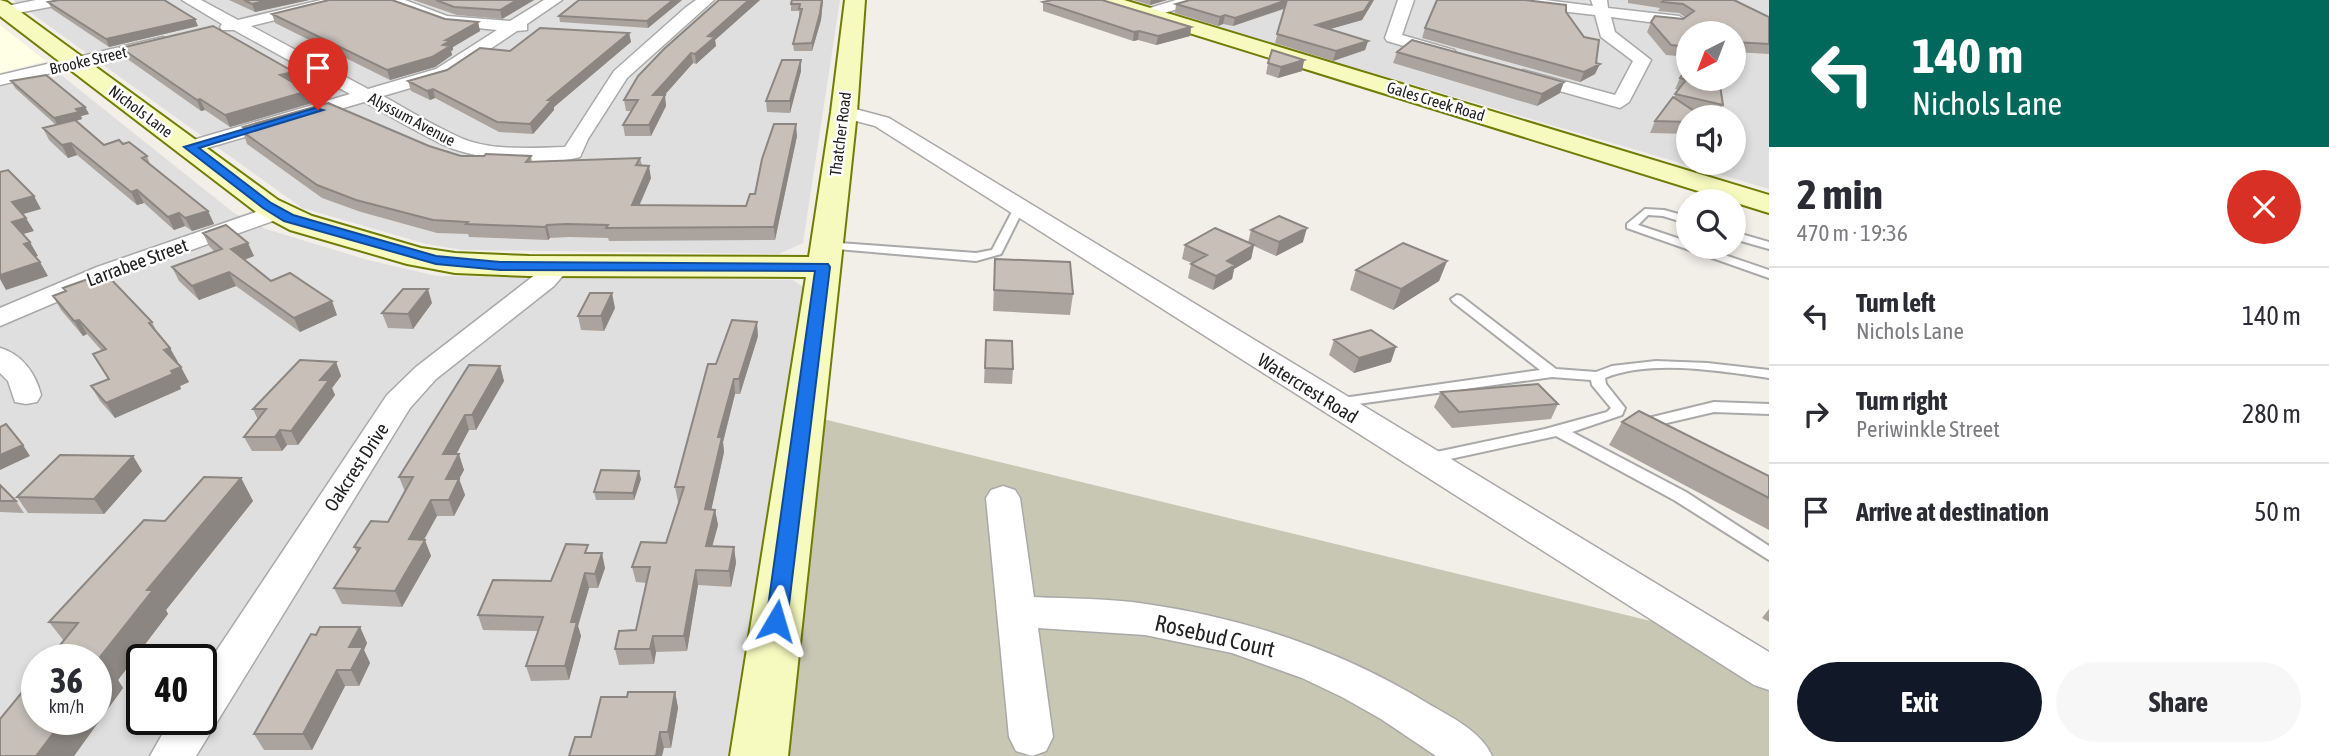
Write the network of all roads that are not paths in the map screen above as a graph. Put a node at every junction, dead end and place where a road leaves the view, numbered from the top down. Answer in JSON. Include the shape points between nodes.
{"nodes":[{"id":1,"x":60,"y":0,"type":"edge"},
{"id":2,"x":190,"y":0,"type":"edge"},
{"id":3,"x":340,"y":0,"type":"edge"},
{"id":4,"x":392,"y":0,"type":"edge"},
{"id":5,"x":554,"y":0,"type":"edge"},
{"id":6,"x":706,"y":0,"type":"edge"},
{"id":7,"x":855,"y":0,"type":"edge"},
{"id":8,"x":1103,"y":0,"type":"edge"},
{"id":9,"x":1192,"y":0,"type":"edge"},
{"id":10,"x":1406,"y":0,"type":"edge"},
{"id":11,"x":1508,"y":0,"type":"edge"},
{"id":12,"x":1600,"y":6,"type":"edge"},
{"id":13,"x":3,"y":8,"type":"edge"},
{"id":14,"x":1147,"y":13,"type":"junction"},
{"id":15,"x":1679,"y":21,"type":"edge"},
{"id":16,"x":236,"y":25,"type":"junction"},
{"id":17,"x":514,"y":27,"type":"junction"},
{"id":18,"x":541,"y":29,"type":"edge"},
{"id":19,"x":205,"y":32,"type":"edge"},
{"id":20,"x":634,"y":35,"type":"dead end"},
{"id":21,"x":661,"y":36,"type":"junction"},
{"id":22,"x":178,"y":38,"type":"edge"},
{"id":23,"x":1460,"y":57,"type":"edge"},
{"id":24,"x":76,"y":63,"type":"junction"},
{"id":25,"x":1500,"y":68,"type":"edge"},
{"id":26,"x":0,"y":80,"type":"edge"},
{"id":27,"x":369,"y":96,"type":"junction"},
{"id":28,"x":844,"y":112,"type":"junction"},
{"id":29,"x":190,"y":147,"type":"junction"},
{"id":30,"x":1769,"y":204,"type":"edge"},
{"id":31,"x":1020,"y":208,"type":"junction"},
{"id":32,"x":276,"y":212,"type":"junction"},
{"id":33,"x":1676,"y":217,"type":"edge"},
{"id":34,"x":1746,"y":239,"type":"edge"},
{"id":35,"x":1676,"y":242,"type":"edge"},
{"id":36,"x":1769,"y":246,"type":"edge"},
{"id":37,"x":824,"y":256,"type":"junction"},
{"id":38,"x":1725,"y":259,"type":"edge"},
{"id":39,"x":559,"y":265,"type":"junction"},
{"id":40,"x":1769,"y":274,"type":"edge"},
{"id":41,"x":1457,"y":299,"type":"dead end"},
{"id":42,"x":0,"y":318,"type":"edge"},
{"id":43,"x":0,"y":357,"type":"edge"},
{"id":44,"x":1552,"y":373,"type":"junction"},
{"id":45,"x":1769,"y":374,"type":"edge"},
{"id":46,"x":1598,"y":376,"type":"junction"},
{"id":47,"x":26,"y":395,"type":"dead end"},
{"id":48,"x":1333,"y":404,"type":"junction"},
{"id":49,"x":1769,"y":409,"type":"edge"},
{"id":50,"x":1617,"y":412,"type":"junction"},
{"id":51,"x":1641,"y":424,"type":"junction"},
{"id":52,"x":1559,"y":431,"type":"junction"},
{"id":53,"x":1664,"y":436,"type":"edge"},
{"id":54,"x":1422,"y":460,"type":"junction"},
{"id":55,"x":1003,"y":498,"type":"dead end"},
{"id":56,"x":1769,"y":554,"type":"edge"},
{"id":57,"x":1018,"y":612,"type":"junction"},
{"id":58,"x":1769,"y":673,"type":"edge"},
{"id":59,"x":217,"y":685,"type":"edge"},
{"id":60,"x":185,"y":735,"type":"edge"},
{"id":61,"x":1033,"y":747,"type":"edge"},
{"id":62,"x":172,"y":756,"type":"edge"},
{"id":63,"x":759,"y":756,"type":"edge"},
{"id":64,"x":1470,"y":756,"type":"edge"}],
"edges":[{"from":1,"to":13,"type":"street"},
{"from":2,"to":16,"type":"street","name":"Alyssum Avenue"},
{"from":3,"to":16,"type":"street"},
{"from":4,"to":17,"type":"street","via":[[444,21]]},
{"from":5,"to":17,"type":"street"},
{"from":6,"to":21,"type":"street"},
{"from":7,"to":28,"type":"street","name":"Thatcher Road"},
{"from":8,"to":14,"type":"street","name":"Gales Creek Road"},
{"from":9,"to":14,"type":"street"},
{"from":10,"to":23,"type":"street","via":[[1392,38]]},
{"from":11,"to":12,"type":"street"},
{"from":12,"to":15,"type":"street"},
{"from":12,"to":25,"type":"street","via":[[1607,34],[1642,60],[1620,102]]},
{"from":13,"to":24,"type":"street","name":"Nichols Lane"},
{"from":14,"to":30,"type":"street","name":"Gales Creek Road"},
{"from":16,"to":19,"type":"street"},
{"from":16,"to":27,"type":"street","name":"Alyssum Avenue"},
{"from":17,"to":18,"type":"street"},
{"from":17,"to":27,"type":"street","via":[[442,72]]},
{"from":20,"to":21,"type":"street"},
{"from":21,"to":27,"type":"street","name":"Alyssum Avenue","via":[[612,84],[573,153],[464,146]]},
{"from":22,"to":24,"type":"street","name":"Brooke Street"},
{"from":24,"to":26,"type":"street","name":"Brooke Street"},
{"from":24,"to":29,"type":"street","name":"Nichols Lane"},
{"from":27,"to":29,"type":"street"},
{"from":28,"to":31,"type":"street","name":"Watercrest Road","via":[[882,122]]},
{"from":28,"to":37,"type":"street","name":"Thatcher Road"},
{"from":29,"to":32,"type":"street","name":"Nichols Lane"},
{"from":31,"to":37,"type":"lane","via":[[997,252],[976,257]]},
{"from":31,"to":48,"type":"street","name":"Watercrest Road"},
{"from":32,"to":39,"type":"street","name":"Nichols Lane","via":[[436,260]]},
{"from":32,"to":42,"type":"street","name":"Larrabee Street","via":[[106,272]]},
{"from":33,"to":35,"type":"lane","via":[[1645,212],[1631,226]]},
{"from":34,"to":36,"type":"lane"},
{"from":37,"to":39,"type":"street","name":"Nichols Lane"},
{"from":37,"to":63,"type":"street","name":"Thatcher Road"},
{"from":38,"to":40,"type":"lane"},
{"from":39,"to":59,"type":"street","name":"Oakcrest Drive","via":[[426,373],[398,402]]},
{"from":41,"to":44,"type":"lane"},
{"from":43,"to":47,"type":"street","via":[[22,378]]},
{"from":44,"to":46,"type":"lane"},
{"from":44,"to":48,"type":"lane"},
{"from":45,"to":46,"type":"lane","via":[[1708,366],[1640,367]]},
{"from":46,"to":50,"type":"lane"},
{"from":48,"to":54,"type":"street","name":"Watercrest Road"},
{"from":49,"to":51,"type":"lane","via":[[1714,407]]},
{"from":50,"to":51,"type":"lane"},
{"from":50,"to":52,"type":"lane"},
{"from":51,"to":53,"type":"lane"},
{"from":52,"to":54,"type":"lane"},
{"from":52,"to":56,"type":"lane","via":[[1680,496]]},
{"from":54,"to":58,"type":"street","name":"Watercrest Road"},
{"from":55,"to":57,"type":"street"},
{"from":57,"to":61,"type":"street"},
{"from":57,"to":64,"type":"street","name":"Rosebud Court","via":[[1144,619],[1223,634],[1285,653],[1375,694]]},
{"from":60,"to":62,"type":"street"}]}
